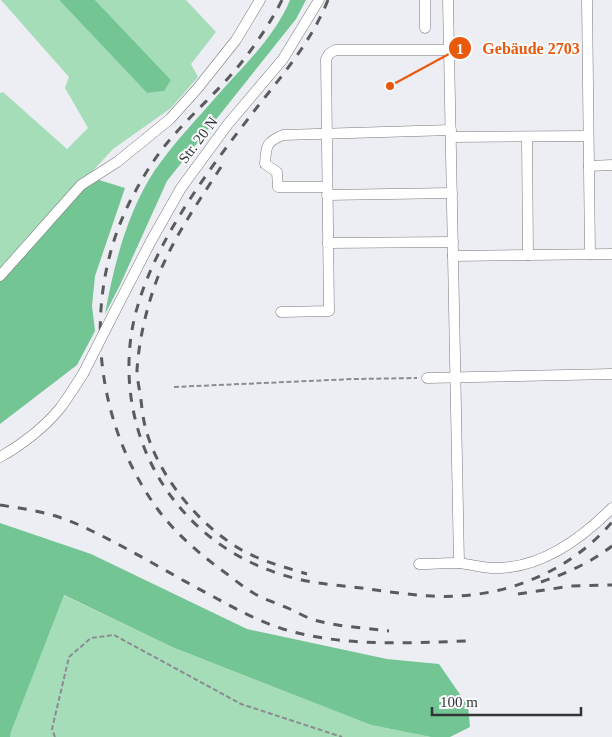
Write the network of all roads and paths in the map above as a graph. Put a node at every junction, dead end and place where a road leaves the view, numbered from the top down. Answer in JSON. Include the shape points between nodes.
{"nodes":[{"id":1,"x":260,"y":0,"type":"edge"},
{"id":2,"x":319,"y":0,"type":"edge"},
{"id":3,"x":425,"y":0,"type":"edge"},
{"id":4,"x":448,"y":0,"type":"edge"},
{"id":5,"x":587,"y":0,"type":"edge"},
{"id":6,"x":425,"y":28,"type":"dead end"},
{"id":7,"x":449,"y":50,"type":"junction"},
{"id":8,"x":326,"y":132,"type":"junction"},
{"id":9,"x":451,"y":134,"type":"junction"},
{"id":10,"x":527,"y":136,"type":"junction"},
{"id":11,"x":588,"y":136,"type":"junction"},
{"id":12,"x":589,"y":166,"type":"junction"},
{"id":13,"x":612,"y":166,"type":"edge"},
{"id":14,"x":327,"y":191,"type":"junction"},
{"id":15,"x":452,"y":193,"type":"junction"},
{"id":16,"x":453,"y":242,"type":"junction"},
{"id":17,"x":328,"y":243,"type":"junction"},
{"id":18,"x":590,"y":254,"type":"junction"},
{"id":19,"x":612,"y":254,"type":"edge"},
{"id":20,"x":528,"y":255,"type":"junction"},
{"id":21,"x":453,"y":256,"type":"junction"},
{"id":22,"x":0,"y":276,"type":"edge"},
{"id":23,"x":281,"y":312,"type":"dead end"},
{"id":24,"x":612,"y":374,"type":"edge"},
{"id":25,"x":456,"y":377,"type":"junction"},
{"id":26,"x":427,"y":378,"type":"joint"},
{"id":27,"x":174,"y":387,"type":"dead end"},
{"id":28,"x":0,"y":457,"type":"edge"},
{"id":29,"x":612,"y":508,"type":"edge"},
{"id":30,"x":459,"y":563,"type":"junction"},
{"id":31,"x":419,"y":564,"type":"dead end"},
{"id":32,"x":55,"y":737,"type":"edge"},
{"id":33,"x":342,"y":737,"type":"edge"}],
"edges":[{"from":1,"to":22,"type":"lane","via":[[236,40],[170,120],[117,162],[81,185]]},
{"from":2,"to":28,"type":"lane","name":"Str. 20 N","bridge":true,"via":[[283,59],[228,124],[181,188],[83,374],[61,407],[39,429]]},
{"from":3,"to":6,"type":"lane"},
{"from":4,"to":7,"type":"lane"},
{"from":5,"to":11,"type":"lane"},
{"from":7,"to":8,"type":"lane","via":[[335,50],[326,59]]},
{"from":7,"to":9,"type":"lane"},
{"from":8,"to":9,"type":"lane"},
{"from":8,"to":14,"type":"lane"},
{"from":8,"to":14,"type":"lane","via":[[283,134],[266,148],[265,164],[277,172],[278,187]]},
{"from":9,"to":10,"type":"lane"},
{"from":9,"to":15,"type":"lane"},
{"from":10,"to":11,"type":"lane"},
{"from":10,"to":20,"type":"lane"},
{"from":11,"to":12,"type":"lane"},
{"from":12,"to":13,"type":"lane"},
{"from":12,"to":18,"type":"lane"},
{"from":14,"to":15,"type":"lane"},
{"from":14,"to":17,"type":"lane"},
{"from":15,"to":16,"type":"lane"},
{"from":16,"to":17,"type":"lane"},
{"from":16,"to":21,"type":"lane"},
{"from":17,"to":23,"type":"lane","via":[[329,311]]},
{"from":18,"to":19,"type":"lane"},
{"from":18,"to":20,"type":"lane"},
{"from":20,"to":21,"type":"lane"},
{"from":21,"to":25,"type":"lane"},
{"from":24,"to":25,"type":"lane"},
{"from":25,"to":26,"type":"lane"},
{"from":25,"to":30,"type":"lane"},
{"from":26,"to":27,"type":"path"},
{"from":29,"to":30,"type":"lane","via":[[575,540],[534,562],[500,568]]},
{"from":30,"to":31,"type":"lane"},
{"from":32,"to":33,"type":"path","via":[[52,728],[69,657],[91,638],[114,635],[241,704]]}]}
